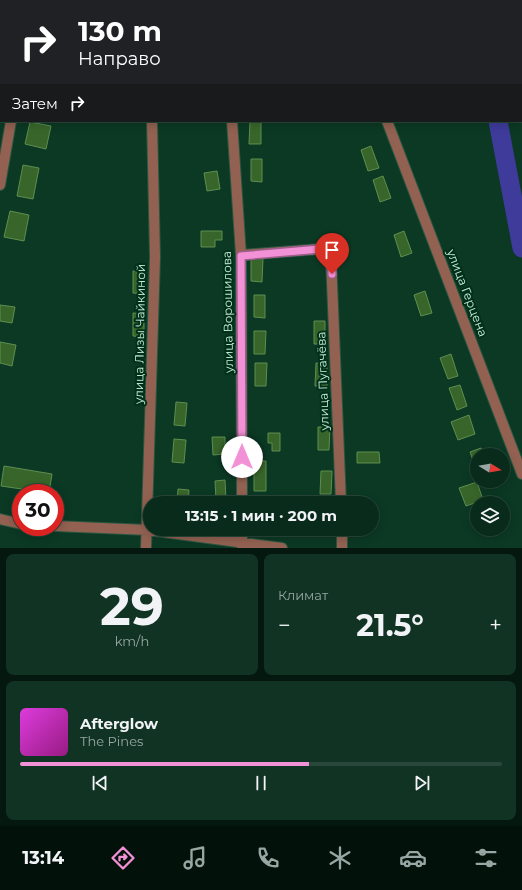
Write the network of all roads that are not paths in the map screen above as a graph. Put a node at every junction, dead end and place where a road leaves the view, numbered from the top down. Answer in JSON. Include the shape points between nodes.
{"nodes":[{"id":1,"x":11,"y":122,"type":"edge"},
{"id":2,"x":152,"y":122,"type":"edge"},
{"id":3,"x":232,"y":122,"type":"edge"},
{"id":4,"x":387,"y":122,"type":"edge"},
{"id":5,"x":0,"y":185,"type":"edge"},
{"id":6,"x":241,"y":256,"type":"junction"},
{"id":7,"x":522,"y":474,"type":"edge"},
{"id":8,"x":149,"y":496,"type":"edge"},
{"id":9,"x":242,"y":496,"type":"edge"},
{"id":10,"x":341,"y":496,"type":"edge"},
{"id":11,"x":0,"y":519,"type":"edge"},
{"id":12,"x":12,"y":522,"type":"edge"},
{"id":13,"x":64,"y":526,"type":"edge"},
{"id":14,"x":143,"y":530,"type":"edge"},
{"id":15,"x":147,"y":536,"type":"edge"},
{"id":16,"x":186,"y":536,"type":"edge"},
{"id":17,"x":342,"y":536,"type":"edge"},
{"id":18,"x":242,"y":545,"type":"edge"},
{"id":19,"x":146,"y":548,"type":"edge"},
{"id":20,"x":282,"y":548,"type":"edge"},
{"id":21,"x":342,"y":548,"type":"edge"}],
"edges":[{"from":1,"to":5,"type":"street"},
{"from":2,"to":8,"type":"street","name":"улица Лизы Чайкиной","via":[[154,257]]},
{"from":3,"to":6,"type":"street","name":"улица Ворошилова"},
{"from":4,"to":7,"type":"street","name":"улица Герцена"},
{"from":6,"to":9,"type":"street","name":"улица Ворошилова"},
{"from":6,"to":10,"type":"street","name":"улица Пугачёва","via":[[320,249],[331,258]]},
{"from":11,"to":12,"type":"street"},
{"from":13,"to":14,"type":"street"},
{"from":15,"to":19,"type":"street","name":"улица Лизы Чайкиной"},
{"from":16,"to":18,"type":"street"},
{"from":17,"to":21,"type":"street"},
{"from":18,"to":20,"type":"street"}]}
